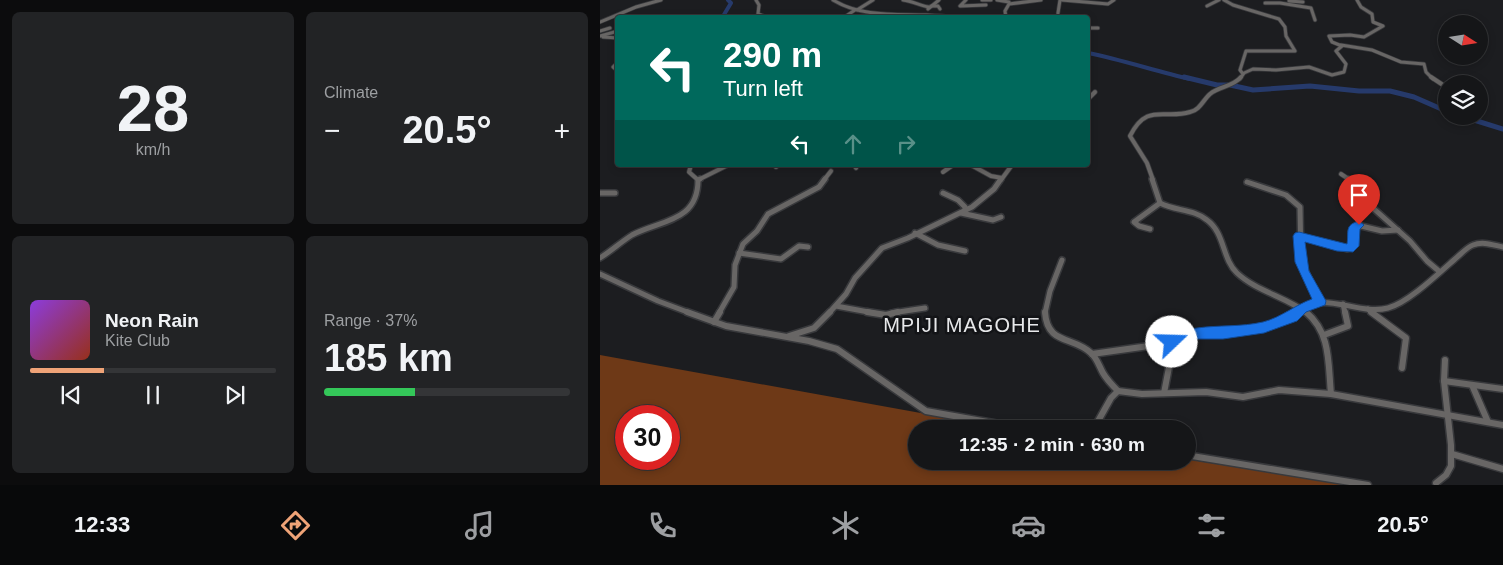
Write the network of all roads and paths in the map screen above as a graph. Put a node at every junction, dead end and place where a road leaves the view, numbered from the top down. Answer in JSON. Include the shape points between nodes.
{"nodes":[{"id":1,"x":661,"y":0,"type":"edge"},
{"id":2,"x":833,"y":0,"type":"edge"},
{"id":3,"x":873,"y":0,"type":"edge"},
{"id":4,"x":903,"y":0,"type":"edge"},
{"id":5,"x":939,"y":0,"type":"edge"},
{"id":6,"x":966,"y":0,"type":"edge"},
{"id":7,"x":982,"y":0,"type":"edge"},
{"id":8,"x":991,"y":0,"type":"edge"},
{"id":9,"x":997,"y":0,"type":"edge"},
{"id":10,"x":1042,"y":0,"type":"edge"},
{"id":11,"x":1061,"y":0,"type":"edge"},
{"id":12,"x":1114,"y":0,"type":"edge"},
{"id":13,"x":1219,"y":0,"type":"edge"},
{"id":14,"x":1224,"y":0,"type":"edge"},
{"id":15,"x":1357,"y":0,"type":"edge"},
{"id":16,"x":759,"y":1,"type":"edge"},
{"id":17,"x":1290,"y":1,"type":"edge"},
{"id":18,"x":1009,"y":2,"type":"edge"},
{"id":19,"x":1303,"y":2,"type":"dead end"},
{"id":20,"x":1283,"y":4,"type":"junction"},
{"id":21,"x":986,"y":5,"type":"dead end"},
{"id":22,"x":1265,"y":5,"type":"edge"},
{"id":23,"x":930,"y":6,"type":"junction"},
{"id":24,"x":1207,"y":6,"type":"dead end"},
{"id":25,"x":1270,"y":7,"type":"dead end"},
{"id":26,"x":940,"y":9,"type":"dead end"},
{"id":27,"x":856,"y":10,"type":"junction"},
{"id":28,"x":1260,"y":13,"type":"junction"},
{"id":29,"x":1058,"y":14,"type":"dead end"},
{"id":30,"x":617,"y":15,"type":"edge"},
{"id":31,"x":761,"y":15,"type":"edge"},
{"id":32,"x":848,"y":15,"type":"edge"},
{"id":33,"x":899,"y":15,"type":"edge"},
{"id":34,"x":926,"y":15,"type":"edge"},
{"id":35,"x":1006,"y":15,"type":"edge"},
{"id":36,"x":615,"y":16,"type":"edge"},
{"id":37,"x":1315,"y":20,"type":"dead end"},
{"id":38,"x":600,"y":22,"type":"edge"},
{"id":39,"x":610,"y":28,"type":"dead end"},
{"id":40,"x":1090,"y":28,"type":"edge"},
{"id":41,"x":1098,"y":28,"type":"dead end"},
{"id":42,"x":600,"y":31,"type":"edge"},
{"id":43,"x":615,"y":32,"type":"edge"},
{"id":44,"x":600,"y":36,"type":"edge"},
{"id":45,"x":615,"y":38,"type":"edge"},
{"id":46,"x":1341,"y":45,"type":"junction"},
{"id":47,"x":1243,"y":74,"type":"junction"},
{"id":48,"x":1438,"y":82,"type":"edge"},
{"id":49,"x":1095,"y":92,"type":"dead end"},
{"id":50,"x":1090,"y":97,"type":"edge"},
{"id":51,"x":690,"y":167,"type":"edge"},
{"id":52,"x":724,"y":167,"type":"edge"},
{"id":53,"x":950,"y":167,"type":"edge"},
{"id":54,"x":976,"y":167,"type":"edge"},
{"id":55,"x":985,"y":167,"type":"edge"},
{"id":56,"x":1010,"y":167,"type":"edge"},
{"id":57,"x":983,"y":170,"type":"junction"},
{"id":58,"x":831,"y":172,"type":"dead end"},
{"id":59,"x":943,"y":172,"type":"dead end"},
{"id":60,"x":1341,"y":174,"type":"dead end"},
{"id":61,"x":1002,"y":178,"type":"junction"},
{"id":62,"x":698,"y":180,"type":"junction"},
{"id":63,"x":1247,"y":182,"type":"dead end"},
{"id":64,"x":600,"y":193,"type":"edge"},
{"id":65,"x":615,"y":193,"type":"dead end"},
{"id":66,"x":943,"y":193,"type":"dead end"},
{"id":67,"x":1160,"y":203,"type":"junction"},
{"id":68,"x":963,"y":212,"type":"junction"},
{"id":69,"x":1001,"y":217,"type":"dead end"},
{"id":70,"x":1150,"y":229,"type":"dead end"},
{"id":71,"x":1398,"y":230,"type":"junction"},
{"id":72,"x":915,"y":234,"type":"junction"},
{"id":73,"x":1299,"y":236,"type":"junction"},
{"id":74,"x":808,"y":247,"type":"dead end"},
{"id":75,"x":1503,"y":247,"type":"edge"},
{"id":76,"x":965,"y":251,"type":"dead end"},
{"id":77,"x":738,"y":252,"type":"junction"},
{"id":78,"x":600,"y":258,"type":"edge"},
{"id":79,"x":1062,"y":260,"type":"dead end"},
{"id":80,"x":1440,"y":272,"type":"junction"},
{"id":81,"x":600,"y":274,"type":"edge"},
{"id":82,"x":1320,"y":301,"type":"junction"},
{"id":83,"x":1343,"y":304,"type":"junction"},
{"id":84,"x":836,"y":306,"type":"junction"},
{"id":85,"x":925,"y":308,"type":"dead end"},
{"id":86,"x":1301,"y":308,"type":"junction"},
{"id":87,"x":1368,"y":309,"type":"junction"},
{"id":88,"x":714,"y":322,"type":"junction"},
{"id":89,"x":1324,"y":335,"type":"junction"},
{"id":90,"x":787,"y":337,"type":"junction"},
{"id":91,"x":1188,"y":337,"type":"junction"},
{"id":92,"x":1092,"y":354,"type":"junction"},
{"id":93,"x":1445,"y":360,"type":"dead end"},
{"id":94,"x":1402,"y":368,"type":"dead end"},
{"id":95,"x":1444,"y":381,"type":"junction"},
{"id":96,"x":1472,"y":385,"type":"junction"},
{"id":97,"x":1503,"y":390,"type":"edge"},
{"id":98,"x":1118,"y":391,"type":"junction"},
{"id":99,"x":1164,"y":393,"type":"junction"},
{"id":100,"x":1331,"y":394,"type":"junction"},
{"id":101,"x":1447,"y":414,"type":"junction"},
{"id":102,"x":976,"y":420,"type":"edge"},
{"id":103,"x":1099,"y":420,"type":"edge"},
{"id":104,"x":1488,"y":422,"type":"junction"},
{"id":105,"x":1503,"y":424,"type":"edge"},
{"id":106,"x":1452,"y":454,"type":"junction"},
{"id":107,"x":1196,"y":457,"type":"edge"},
{"id":108,"x":1503,"y":469,"type":"edge"},
{"id":109,"x":1436,"y":483,"type":"dead end"},
{"id":110,"x":1368,"y":485,"type":"edge"}],
"edges":[{"from":1,"to":30,"type":"street"},
{"from":2,"to":27,"type":"street"},
{"from":3,"to":27,"type":"street"},
{"from":4,"to":23,"type":"street"},
{"from":5,"to":23,"type":"street"},
{"from":6,"to":21,"type":"street","via":[[960,6]]},
{"from":7,"to":8,"type":"street"},
{"from":9,"to":18,"type":"street"},
{"from":10,"to":18,"type":"street"},
{"from":11,"to":12,"type":"street","via":[[1108,4]]},
{"from":11,"to":29,"type":"street"},
{"from":13,"to":24,"type":"street"},
{"from":14,"to":28,"type":"street","via":[[1233,6]]},
{"from":15,"to":46,"type":"street","via":[[1372,14],[1373,22],[1383,26],[1362,37],[1329,36],[1332,42]]},
{"from":16,"to":31,"type":"street","via":[[758,14]]},
{"from":17,"to":19,"type":"street"},
{"from":17,"to":20,"type":"street"},
{"from":18,"to":35,"type":"street"},
{"from":20,"to":22,"type":"street"},
{"from":20,"to":37,"type":"street","via":[[1311,8]]},
{"from":22,"to":25,"type":"street"},
{"from":22,"to":28,"type":"street"},
{"from":23,"to":26,"type":"street"},
{"from":23,"to":34,"type":"street"},
{"from":27,"to":32,"type":"street"},
{"from":27,"to":33,"type":"street"},
{"from":28,"to":47,"type":"street","via":[[1280,20],[1295,51],[1246,50],[1240,70]]},
{"from":36,"to":38,"type":"street"},
{"from":39,"to":42,"type":"street"},
{"from":40,"to":41,"type":"street"},
{"from":43,"to":44,"type":"street"},
{"from":44,"to":45,"type":"street"},
{"from":46,"to":47,"type":"street","via":[[1336,53],[1346,65],[1344,72],[1339,74],[1303,66],[1273,70],[1255,68]]},
{"from":46,"to":48,"type":"street","via":[[1372,50],[1401,62],[1424,64],[1427,75]]},
{"from":47,"to":67,"type":"street","via":[[1237,82],[1211,93],[1192,112],[1153,114],[1134,128],[1131,139],[1147,163]]},
{"from":49,"to":50,"type":"street"},
{"from":51,"to":62,"type":"street","via":[[689,172]]},
{"from":52,"to":62,"type":"street"},
{"from":53,"to":59,"type":"street"},
{"from":54,"to":57,"type":"street"},
{"from":55,"to":57,"type":"street"},
{"from":56,"to":61,"type":"street"},
{"from":57,"to":61,"type":"street"},
{"from":58,"to":77,"type":"street","via":[[819,187],[768,214]]},
{"from":60,"to":71,"type":"street","via":[[1354,183],[1364,200]]},
{"from":61,"to":68,"type":"street","via":[[994,189]]},
{"from":62,"to":78,"type":"street","via":[[698,194],[685,213],[633,235]]},
{"from":63,"to":73,"type":"street","via":[[1286,195],[1296,202],[1301,212]]},
{"from":64,"to":65,"type":"street"},
{"from":66,"to":68,"type":"street","via":[[961,202],[965,207]]},
{"from":67,"to":70,"type":"street","via":[[1134,223]]},
{"from":67,"to":86,"type":"street","via":[[1211,222],[1237,274]]},
{"from":68,"to":69,"type":"street","via":[[992,220]]},
{"from":68,"to":72,"type":"street"},
{"from":71,"to":73,"type":"street","via":[[1384,232],[1357,225],[1353,246],[1347,249]]},
{"from":71,"to":80,"type":"street"},
{"from":72,"to":76,"type":"street","via":[[938,245]]},
{"from":72,"to":84,"type":"street","via":[[882,248],[855,278]]},
{"from":73,"to":82,"type":"street","via":[[1303,271]]},
{"from":74,"to":77,"type":"street","via":[[799,246],[781,259]]},
{"from":75,"to":80,"type":"street","via":[[1472,244]]},
{"from":77,"to":88,"type":"street","via":[[734,287]]},
{"from":79,"to":92,"type":"street","via":[[1050,288],[1046,327],[1056,336]]},
{"from":80,"to":87,"type":"street","via":[[1418,291],[1388,308]]},
{"from":81,"to":88,"type":"street"},
{"from":82,"to":83,"type":"street"},
{"from":82,"to":86,"type":"street"},
{"from":83,"to":87,"type":"street"},
{"from":83,"to":89,"type":"street","via":[[1348,326]]},
{"from":84,"to":85,"type":"street","via":[[886,315]]},
{"from":84,"to":90,"type":"street","via":[[814,328]]},
{"from":86,"to":89,"type":"street"},
{"from":86,"to":91,"type":"street","via":[[1292,317],[1264,327],[1223,333],[1203,332]]},
{"from":87,"to":94,"type":"street","via":[[1406,338]]},
{"from":88,"to":90,"type":"street","via":[[739,330]]},
{"from":89,"to":100,"type":"street"},
{"from":90,"to":102,"type":"street","via":[[836,349],[926,411]]},
{"from":91,"to":92,"type":"street","via":[[1163,344]]},
{"from":91,"to":99,"type":"street","via":[[1170,362]]},
{"from":92,"to":98,"type":"street"},
{"from":93,"to":95,"type":"street"},
{"from":95,"to":96,"type":"street"},
{"from":95,"to":101,"type":"street"},
{"from":96,"to":97,"type":"street"},
{"from":96,"to":104,"type":"street"},
{"from":98,"to":99,"type":"street"},
{"from":98,"to":103,"type":"street"},
{"from":99,"to":100,"type":"street","via":[[1206,392],[1244,397],[1279,390]]},
{"from":100,"to":101,"type":"street"},
{"from":101,"to":104,"type":"street"},
{"from":101,"to":106,"type":"street"},
{"from":104,"to":105,"type":"street"},
{"from":106,"to":108,"type":"street"},
{"from":106,"to":109,"type":"street","via":[[1449,471]]},
{"from":107,"to":110,"type":"street"}]}
